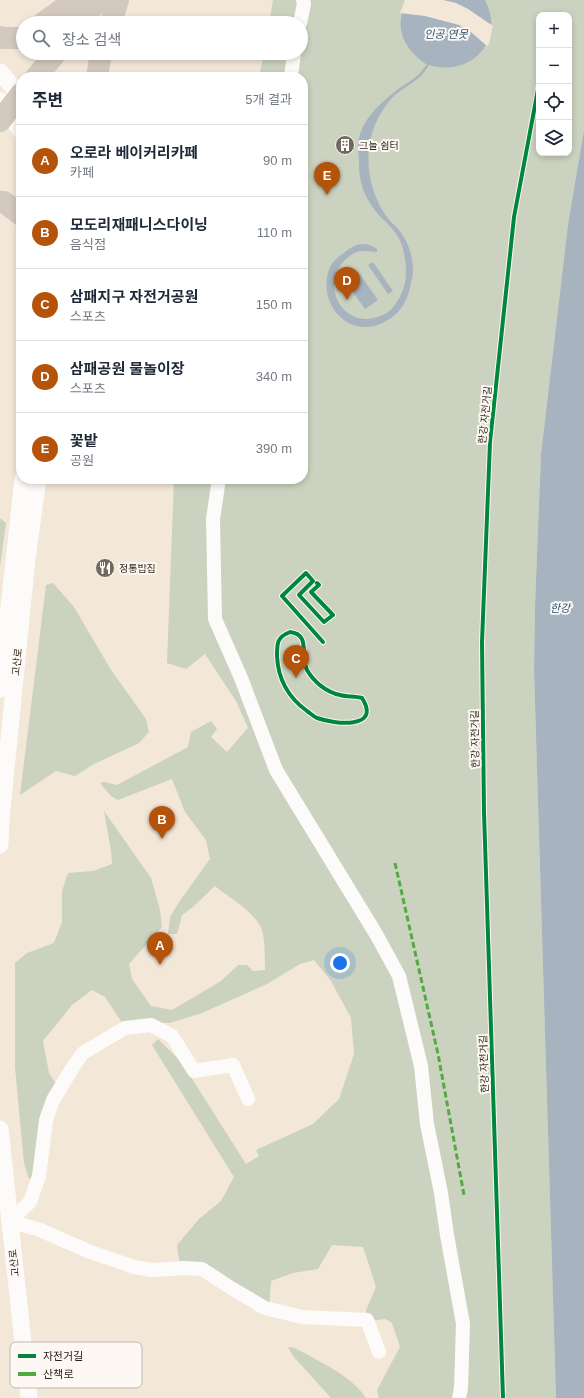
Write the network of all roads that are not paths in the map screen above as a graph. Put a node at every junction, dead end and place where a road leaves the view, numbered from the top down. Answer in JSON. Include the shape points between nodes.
{"nodes":[{"id":1,"x":75,"y":0,"type":"edge"},
{"id":2,"x":98,"y":0,"type":"edge"},
{"id":3,"x":118,"y":0,"type":"edge"},
{"id":4,"x":305,"y":1,"type":"edge"},
{"id":5,"x":53,"y":16,"type":"edge"},
{"id":6,"x":85,"y":16,"type":"edge"},
{"id":7,"x":113,"y":16,"type":"edge"},
{"id":8,"x":302,"y":16,"type":"edge"},
{"id":9,"x":0,"y":37,"type":"edge"},
{"id":10,"x":16,"y":38,"type":"edge"},
{"id":11,"x":50,"y":60,"type":"edge"},
{"id":12,"x":100,"y":60,"type":"edge"},
{"id":13,"x":293,"y":60,"type":"edge"},
{"id":14,"x":0,"y":72,"type":"edge"},
{"id":15,"x":40,"y":72,"type":"edge"},
{"id":16,"x":98,"y":72,"type":"edge"},
{"id":17,"x":292,"y":72,"type":"edge"},
{"id":18,"x":12,"y":103,"type":"edge"},
{"id":19,"x":16,"y":115,"type":"edge"},
{"id":20,"x":0,"y":202,"type":"edge"},
{"id":21,"x":16,"y":211,"type":"edge"},
{"id":22,"x":22,"y":484,"type":"edge"},
{"id":23,"x":37,"y":484,"type":"edge"},
{"id":24,"x":218,"y":484,"type":"edge"},
{"id":25,"x":0,"y":689,"type":"edge"},
{"id":26,"x":0,"y":845,"type":"edge"},
{"id":27,"x":248,"y":1099,"type":"dead end"},
{"id":28,"x":0,"y":1129,"type":"edge"},
{"id":29,"x":10,"y":1221,"type":"junction"},
{"id":30,"x":0,"y":1236,"type":"edge"},
{"id":31,"x":12,"y":1342,"type":"edge"},
{"id":32,"x":24,"y":1342,"type":"edge"},
{"id":33,"x":379,"y":1352,"type":"dead end"},
{"id":34,"x":17,"y":1388,"type":"edge"},
{"id":35,"x":29,"y":1388,"type":"edge"},
{"id":36,"x":18,"y":1398,"type":"edge"},
{"id":37,"x":30,"y":1398,"type":"edge"},
{"id":38,"x":459,"y":1398,"type":"edge"}],
"edges":[{"from":1,"to":5,"type":"main road"},
{"from":2,"to":6,"type":"main road"},
{"from":3,"to":7,"type":"main road"},
{"from":4,"to":8,"type":"street"},
{"from":9,"to":10,"type":"main road"},
{"from":11,"to":15,"type":"main road"},
{"from":12,"to":16,"type":"main road"},
{"from":13,"to":17,"type":"street"},
{"from":14,"to":18,"type":"street"},
{"from":18,"to":19,"type":"street"},
{"from":20,"to":21,"type":"main road"},
{"from":22,"to":25,"type":"street","name":"고산로"},
{"from":23,"to":26,"type":"street","name":"고산로","via":[[27,558]]},
{"from":24,"to":38,"type":"street","via":[[213,519],[215,619],[241,678],[276,770],[399,976],[421,1066],[427,1124],[463,1324]]},
{"from":27,"to":29,"type":"street","via":[[233,1065],[194,1071],[172,1036],[151,1026],[125,1028],[83,1053],[53,1100],[46,1120],[39,1176],[30,1202]]},
{"from":28,"to":29,"type":"street","name":"고산로"},
{"from":29,"to":32,"type":"street","name":"고산로"},
{"from":29,"to":33,"type":"street","via":[[134,1267],[152,1270],[202,1269],[265,1308],[302,1317],[367,1320]]},
{"from":30,"to":31,"type":"street","name":"고산로"},
{"from":34,"to":36,"type":"street","name":"고산로"},
{"from":35,"to":37,"type":"street","name":"고산로"}]}
